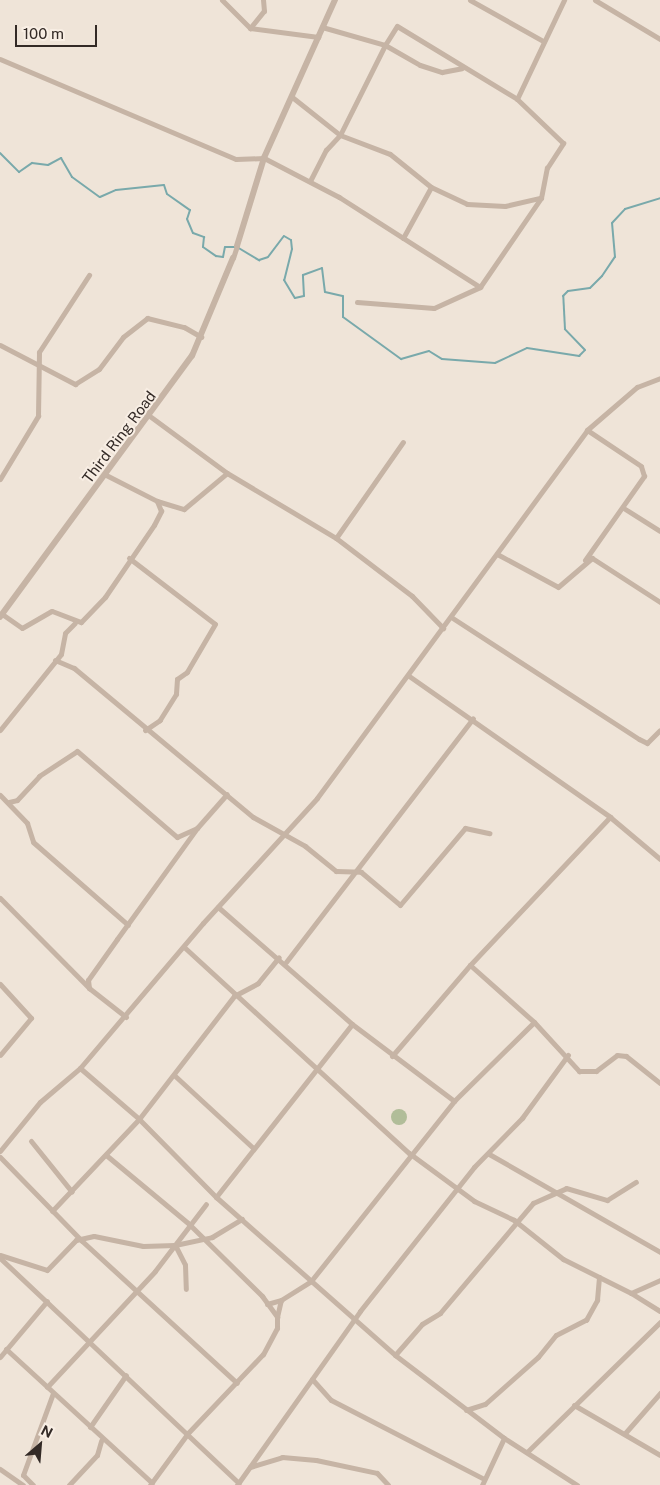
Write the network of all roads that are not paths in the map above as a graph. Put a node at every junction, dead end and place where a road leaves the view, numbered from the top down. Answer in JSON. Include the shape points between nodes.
{"nodes":[{"id":1,"x":222,"y":0,"type":"edge"},
{"id":2,"x":263,"y":0,"type":"edge"},
{"id":3,"x":335,"y":0,"type":"edge"},
{"id":4,"x":470,"y":0,"type":"edge"},
{"id":5,"x":564,"y":0,"type":"edge"},
{"id":6,"x":595,"y":0,"type":"edge"},
{"id":7,"x":322,"y":27,"type":"junction"},
{"id":8,"x":250,"y":28,"type":"junction"},
{"id":9,"x":318,"y":37,"type":"junction"},
{"id":10,"x":660,"y":39,"type":"edge"},
{"id":11,"x":543,"y":41,"type":"junction"},
{"id":12,"x":386,"y":45,"type":"junction"},
{"id":13,"x":0,"y":59,"type":"edge"},
{"id":14,"x":462,"y":68,"type":"junction"},
{"id":15,"x":292,"y":97,"type":"junction"},
{"id":16,"x":517,"y":99,"type":"junction"},
{"id":17,"x":340,"y":135,"type":"junction"},
{"id":18,"x":264,"y":158,"type":"junction"},
{"id":19,"x":310,"y":181,"type":"junction"},
{"id":20,"x":431,"y":187,"type":"junction"},
{"id":21,"x":541,"y":198,"type":"junction"},
{"id":22,"x":403,"y":238,"type":"junction"},
{"id":23,"x":237,"y":246,"type":"joint"},
{"id":24,"x":233,"y":258,"type":"joint"},
{"id":25,"x":89,"y":275,"type":"dead end"},
{"id":26,"x":480,"y":287,"type":"junction"},
{"id":27,"x":357,"y":302,"type":"dead end"},
{"id":28,"x":201,"y":337,"type":"junction"},
{"id":29,"x":0,"y":345,"type":"edge"},
{"id":30,"x":42,"y":370,"type":"junction"},
{"id":31,"x":660,"y":378,"type":"edge"},
{"id":32,"x":151,"y":417,"type":"junction"},
{"id":33,"x":587,"y":430,"type":"junction"},
{"id":34,"x":403,"y":442,"type":"dead end"},
{"id":35,"x":227,"y":473,"type":"junction"},
{"id":36,"x":106,"y":475,"type":"junction"},
{"id":37,"x":0,"y":479,"type":"edge"},
{"id":38,"x":157,"y":501,"type":"junction"},
{"id":39,"x":625,"y":509,"type":"junction"},
{"id":40,"x":660,"y":531,"type":"edge"},
{"id":41,"x":336,"y":538,"type":"junction"},
{"id":42,"x":497,"y":554,"type":"junction"},
{"id":43,"x":129,"y":558,"type":"junction"},
{"id":44,"x":585,"y":560,"type":"junction"},
{"id":45,"x":660,"y":602,"type":"edge"},
{"id":46,"x":1,"y":616,"type":"edge"},
{"id":47,"x":451,"y":617,"type":"junction"},
{"id":48,"x":75,"y":623,"type":"junction"},
{"id":49,"x":443,"y":628,"type":"junction"},
{"id":50,"x":55,"y":660,"type":"junction"},
{"id":51,"x":409,"y":676,"type":"junction"},
{"id":52,"x":473,"y":718,"type":"junction"},
{"id":53,"x":0,"y":730,"type":"edge"},
{"id":54,"x":145,"y":730,"type":"junction"},
{"id":55,"x":660,"y":730,"type":"edge"},
{"id":56,"x":227,"y":794,"type":"junction"},
{"id":57,"x":0,"y":795,"type":"edge"},
{"id":58,"x":9,"y":802,"type":"junction"},
{"id":59,"x":610,"y":817,"type":"junction"},
{"id":60,"x":197,"y":828,"type":"junction"},
{"id":61,"x":489,"y":833,"type":"dead end"},
{"id":62,"x":285,"y":836,"type":"junction"},
{"id":63,"x":660,"y":859,"type":"edge"},
{"id":64,"x":354,"y":872,"type":"junction"},
{"id":65,"x":0,"y":898,"type":"edge"},
{"id":66,"x":218,"y":907,"type":"junction"},
{"id":67,"x":128,"y":926,"type":"junction"},
{"id":68,"x":184,"y":947,"type":"junction"},
{"id":69,"x":279,"y":957,"type":"junction"},
{"id":70,"x":286,"y":962,"type":"junction"},
{"id":71,"x":470,"y":965,"type":"junction"},
{"id":72,"x":0,"y":984,"type":"edge"},
{"id":73,"x":89,"y":988,"type":"junction"},
{"id":74,"x":234,"y":996,"type":"junction"},
{"id":75,"x":126,"y":1017,"type":"junction"},
{"id":76,"x":534,"y":1022,"type":"junction"},
{"id":77,"x":352,"y":1024,"type":"junction"},
{"id":78,"x":0,"y":1055,"type":"edge"},
{"id":79,"x":568,"y":1055,"type":"junction"},
{"id":80,"x":392,"y":1056,"type":"junction"},
{"id":81,"x":317,"y":1066,"type":"junction"},
{"id":82,"x":80,"y":1068,"type":"junction"},
{"id":83,"x":174,"y":1075,"type":"junction"},
{"id":84,"x":660,"y":1082,"type":"edge"},
{"id":85,"x":454,"y":1101,"type":"junction"},
{"id":86,"x":139,"y":1118,"type":"junction"},
{"id":87,"x":31,"y":1141,"type":"dead end"},
{"id":88,"x":253,"y":1148,"type":"junction"},
{"id":89,"x":0,"y":1151,"type":"edge"},
{"id":90,"x":409,"y":1153,"type":"junction"},
{"id":91,"x":489,"y":1154,"type":"junction"},
{"id":92,"x":106,"y":1155,"type":"junction"},
{"id":93,"x":0,"y":1157,"type":"edge"},
{"id":94,"x":636,"y":1182,"type":"dead end"},
{"id":95,"x":457,"y":1189,"type":"junction"},
{"id":96,"x":552,"y":1191,"type":"junction"},
{"id":97,"x":72,"y":1192,"type":"junction"},
{"id":98,"x":216,"y":1197,"type":"junction"},
{"id":99,"x":206,"y":1204,"type":"dead end"},
{"id":100,"x":52,"y":1211,"type":"junction"},
{"id":101,"x":242,"y":1220,"type":"junction"},
{"id":102,"x":514,"y":1220,"type":"junction"},
{"id":103,"x":189,"y":1224,"type":"junction"},
{"id":104,"x":203,"y":1239,"type":"junction"},
{"id":105,"x":82,"y":1240,"type":"junction"},
{"id":106,"x":175,"y":1245,"type":"junction"},
{"id":107,"x":660,"y":1252,"type":"edge"},
{"id":108,"x":0,"y":1257,"type":"edge"},
{"id":109,"x":599,"y":1277,"type":"junction"},
{"id":110,"x":660,"y":1280,"type":"edge"},
{"id":111,"x":312,"y":1281,"type":"junction"},
{"id":112,"x":186,"y":1289,"type":"dead end"},
{"id":113,"x":134,"y":1290,"type":"junction"},
{"id":114,"x":630,"y":1293,"type":"junction"},
{"id":115,"x":281,"y":1300,"type":"junction"},
{"id":116,"x":48,"y":1301,"type":"junction"},
{"id":117,"x":268,"y":1304,"type":"junction"},
{"id":118,"x":660,"y":1310,"type":"edge"},
{"id":119,"x":277,"y":1317,"type":"junction"},
{"id":120,"x":354,"y":1320,"type":"junction"},
{"id":121,"x":660,"y":1322,"type":"edge"},
{"id":122,"x":89,"y":1340,"type":"junction"},
{"id":123,"x":6,"y":1349,"type":"junction"},
{"id":124,"x":395,"y":1355,"type":"junction"},
{"id":125,"x":0,"y":1357,"type":"edge"},
{"id":126,"x":126,"y":1375,"type":"junction"},
{"id":127,"x":312,"y":1379,"type":"junction"},
{"id":128,"x":237,"y":1382,"type":"junction"},
{"id":129,"x":47,"y":1387,"type":"junction"},
{"id":130,"x":53,"y":1392,"type":"junction"},
{"id":131,"x":660,"y":1394,"type":"edge"},
{"id":132,"x":574,"y":1405,"type":"junction"},
{"id":133,"x":466,"y":1410,"type":"junction"},
{"id":134,"x":90,"y":1427,"type":"junction"},
{"id":135,"x":626,"y":1432,"type":"junction"},
{"id":136,"x":188,"y":1433,"type":"junction"},
{"id":137,"x":504,"y":1438,"type":"junction"},
{"id":138,"x":101,"y":1441,"type":"dead end"},
{"id":139,"x":527,"y":1452,"type":"junction"},
{"id":140,"x":660,"y":1455,"type":"edge"},
{"id":141,"x":250,"y":1468,"type":"junction"},
{"id":142,"x":0,"y":1469,"type":"edge"},
{"id":143,"x":484,"y":1479,"type":"junction"},
{"id":144,"x":151,"y":1484,"type":"edge"},
{"id":145,"x":238,"y":1484,"type":"edge"},
{"id":146,"x":23,"y":1485,"type":"edge"},
{"id":147,"x":33,"y":1485,"type":"edge"},
{"id":148,"x":69,"y":1485,"type":"edge"},
{"id":149,"x":388,"y":1485,"type":"edge"},
{"id":150,"x":482,"y":1485,"type":"edge"},
{"id":151,"x":577,"y":1485,"type":"edge"}],
"edges":[{"from":1,"to":8,"type":"street"},
{"from":2,"to":8,"type":"street","via":[[264,11]]},
{"from":3,"to":7,"type":"street"},
{"from":4,"to":11,"type":"street"},
{"from":5,"to":11,"type":"street"},
{"from":6,"to":10,"type":"street"},
{"from":7,"to":9,"type":"street"},
{"from":7,"to":12,"type":"street"},
{"from":8,"to":9,"type":"street"},
{"from":9,"to":15,"type":"street"},
{"from":11,"to":16,"type":"street"},
{"from":12,"to":14,"type":"street","via":[[442,72]]},
{"from":12,"to":14,"type":"street","via":[[397,26]]},
{"from":12,"to":17,"type":"street"},
{"from":13,"to":18,"type":"street","via":[[236,159]]},
{"from":14,"to":16,"type":"street"},
{"from":15,"to":17,"type":"street"},
{"from":15,"to":18,"type":"street"},
{"from":16,"to":21,"type":"street","via":[[563,143],[547,168]]},
{"from":17,"to":19,"type":"street","via":[[326,150]]},
{"from":17,"to":20,"type":"street","via":[[390,154]]},
{"from":18,"to":19,"type":"street"},
{"from":18,"to":23,"type":"street"},
{"from":19,"to":22,"type":"street"},
{"from":20,"to":21,"type":"street","via":[[467,204],[505,206]]},
{"from":20,"to":22,"type":"street"},
{"from":21,"to":26,"type":"street"},
{"from":22,"to":26,"type":"street"},
{"from":23,"to":24,"type":"street"},
{"from":24,"to":28,"type":"street","name":"Third Ring Road"},
{"from":25,"to":30,"type":"street","via":[[39,352]]},
{"from":26,"to":27,"type":"street","via":[[434,308]]},
{"from":28,"to":30,"type":"street","via":[[184,327],[146,318],[123,337],[87,380],[75,384]]},
{"from":28,"to":32,"type":"street","name":"Third Ring Road"},
{"from":29,"to":30,"type":"street"},
{"from":30,"to":37,"type":"street","via":[[38,416]]},
{"from":31,"to":33,"type":"street","via":[[637,388]]},
{"from":32,"to":35,"type":"street"},
{"from":32,"to":36,"type":"street","name":"Third Ring Road"},
{"from":33,"to":39,"type":"street","via":[[641,466],[644,476]]},
{"from":33,"to":42,"type":"street"},
{"from":34,"to":41,"type":"street"},
{"from":35,"to":38,"type":"street","via":[[184,509]]},
{"from":35,"to":41,"type":"street"},
{"from":36,"to":38,"type":"street"},
{"from":36,"to":46,"type":"street","name":"Third Ring Road"},
{"from":38,"to":43,"type":"street","via":[[159,516]]},
{"from":39,"to":40,"type":"street"},
{"from":39,"to":44,"type":"street"},
{"from":41,"to":49,"type":"street","via":[[412,596]]},
{"from":42,"to":44,"type":"street","via":[[558,587]]},
{"from":42,"to":47,"type":"street"},
{"from":43,"to":48,"type":"street","via":[[105,597]]},
{"from":43,"to":54,"type":"street","via":[[215,624],[187,672],[177,679],[176,694],[160,720]]},
{"from":44,"to":45,"type":"street","via":[[592,558]]},
{"from":46,"to":48,"type":"street","via":[[22,628],[52,611]]},
{"from":47,"to":49,"type":"street"},
{"from":47,"to":55,"type":"street","via":[[639,739],[647,743]]},
{"from":48,"to":50,"type":"street","via":[[65,633]]},
{"from":49,"to":51,"type":"street"},
{"from":50,"to":53,"type":"street"},
{"from":50,"to":54,"type":"street","via":[[74,668]]},
{"from":51,"to":52,"type":"street"},
{"from":51,"to":62,"type":"street"},
{"from":52,"to":59,"type":"street"},
{"from":52,"to":64,"type":"street"},
{"from":54,"to":56,"type":"street"},
{"from":56,"to":60,"type":"street"},
{"from":56,"to":62,"type":"street","via":[[253,817]]},
{"from":57,"to":58,"type":"street"},
{"from":58,"to":60,"type":"street","via":[[17,800],[39,776],[77,750],[177,837]]},
{"from":58,"to":67,"type":"street","via":[[27,823],[33,842]]},
{"from":59,"to":63,"type":"street"},
{"from":59,"to":71,"type":"street"},
{"from":60,"to":67,"type":"street"},
{"from":61,"to":64,"type":"street","via":[[465,828],[400,905],[361,872]]},
{"from":62,"to":64,"type":"street","via":[[336,871]]},
{"from":62,"to":66,"type":"street"},
{"from":64,"to":70,"type":"street"},
{"from":65,"to":73,"type":"street"},
{"from":66,"to":68,"type":"street"},
{"from":66,"to":69,"type":"street"},
{"from":67,"to":73,"type":"street","via":[[88,980]]},
{"from":68,"to":74,"type":"street"},
{"from":68,"to":75,"type":"street"},
{"from":69,"to":70,"type":"street"},
{"from":69,"to":74,"type":"street","via":[[258,984]]},
{"from":70,"to":77,"type":"street"},
{"from":71,"to":76,"type":"street"},
{"from":71,"to":80,"type":"street"},
{"from":72,"to":78,"type":"street","via":[[31,1018]]},
{"from":73,"to":75,"type":"street"},
{"from":74,"to":81,"type":"street"},
{"from":74,"to":83,"type":"street"},
{"from":75,"to":82,"type":"street"},
{"from":76,"to":79,"type":"street"},
{"from":76,"to":85,"type":"street"},
{"from":77,"to":80,"type":"street"},
{"from":77,"to":81,"type":"street"},
{"from":79,"to":84,"type":"street","via":[[586,1074],[617,1055],[626,1056]]},
{"from":79,"to":91,"type":"street","via":[[522,1118]]},
{"from":80,"to":85,"type":"street"},
{"from":81,"to":88,"type":"street"},
{"from":81,"to":90,"type":"street"},
{"from":82,"to":86,"type":"street"},
{"from":82,"to":89,"type":"street","via":[[40,1102]]},
{"from":83,"to":86,"type":"street"},
{"from":83,"to":88,"type":"street"},
{"from":85,"to":90,"type":"street"},
{"from":86,"to":92,"type":"street"},
{"from":86,"to":98,"type":"street"},
{"from":87,"to":97,"type":"street"},
{"from":88,"to":98,"type":"street"},
{"from":90,"to":95,"type":"street"},
{"from":90,"to":111,"type":"street"},
{"from":91,"to":95,"type":"street"},
{"from":91,"to":96,"type":"street"},
{"from":92,"to":97,"type":"street"},
{"from":92,"to":103,"type":"street"},
{"from":93,"to":100,"type":"street"},
{"from":94,"to":96,"type":"street","via":[[607,1200],[566,1188]]},
{"from":95,"to":102,"type":"street"},
{"from":95,"to":120,"type":"street"},
{"from":96,"to":102,"type":"street"},
{"from":96,"to":107,"type":"street"},
{"from":97,"to":100,"type":"street"},
{"from":98,"to":101,"type":"street"},
{"from":99,"to":103,"type":"street"},
{"from":100,"to":105,"type":"street"},
{"from":101,"to":104,"type":"street"},
{"from":101,"to":111,"type":"street"},
{"from":102,"to":109,"type":"street","via":[[563,1259]]},
{"from":102,"to":124,"type":"street","via":[[440,1314],[422,1324]]},
{"from":103,"to":104,"type":"street"},
{"from":103,"to":106,"type":"street"},
{"from":104,"to":106,"type":"street"},
{"from":104,"to":117,"type":"street"},
{"from":105,"to":106,"type":"street","via":[[102,1236],[143,1246]]},
{"from":105,"to":108,"type":"street","via":[[76,1240],[46,1270]]},
{"from":105,"to":113,"type":"street"},
{"from":106,"to":112,"type":"street","via":[[184,1265]]},
{"from":106,"to":113,"type":"street"},
{"from":108,"to":116,"type":"street"},
{"from":109,"to":114,"type":"street"},
{"from":109,"to":133,"type":"street","via":[[597,1300],[586,1320],[556,1334],[538,1357],[485,1404]]},
{"from":110,"to":114,"type":"street"},
{"from":111,"to":115,"type":"street"},
{"from":111,"to":120,"type":"street"},
{"from":113,"to":122,"type":"street"},
{"from":113,"to":128,"type":"street"},
{"from":114,"to":118,"type":"street"},
{"from":115,"to":117,"type":"street"},
{"from":115,"to":119,"type":"street"},
{"from":116,"to":122,"type":"street"},
{"from":116,"to":123,"type":"street"},
{"from":117,"to":119,"type":"street"},
{"from":119,"to":128,"type":"street","via":[[277,1328],[263,1354]]},
{"from":120,"to":124,"type":"street"},
{"from":120,"to":127,"type":"street"},
{"from":121,"to":132,"type":"street"},
{"from":122,"to":126,"type":"street"},
{"from":122,"to":129,"type":"street"},
{"from":123,"to":125,"type":"street"},
{"from":123,"to":129,"type":"street"},
{"from":124,"to":133,"type":"street"},
{"from":126,"to":134,"type":"street"},
{"from":126,"to":136,"type":"street"},
{"from":127,"to":141,"type":"street"},
{"from":127,"to":143,"type":"street","via":[[331,1400]]},
{"from":128,"to":136,"type":"street"},
{"from":129,"to":130,"type":"street"},
{"from":130,"to":134,"type":"street"},
{"from":130,"to":147,"type":"street","via":[[23,1475]]},
{"from":131,"to":135,"type":"street"},
{"from":132,"to":135,"type":"street"},
{"from":132,"to":139,"type":"street"},
{"from":133,"to":137,"type":"street"},
{"from":134,"to":144,"type":"street"},
{"from":135,"to":140,"type":"street"},
{"from":136,"to":144,"type":"street"},
{"from":136,"to":145,"type":"street"},
{"from":137,"to":139,"type":"street"},
{"from":137,"to":143,"type":"street"},
{"from":138,"to":148,"type":"street","via":[[97,1454]]},
{"from":139,"to":151,"type":"street"},
{"from":141,"to":145,"type":"street"},
{"from":141,"to":149,"type":"street","via":[[282,1457],[306,1459],[378,1473]]},
{"from":142,"to":146,"type":"street"},
{"from":143,"to":150,"type":"street"}]}
